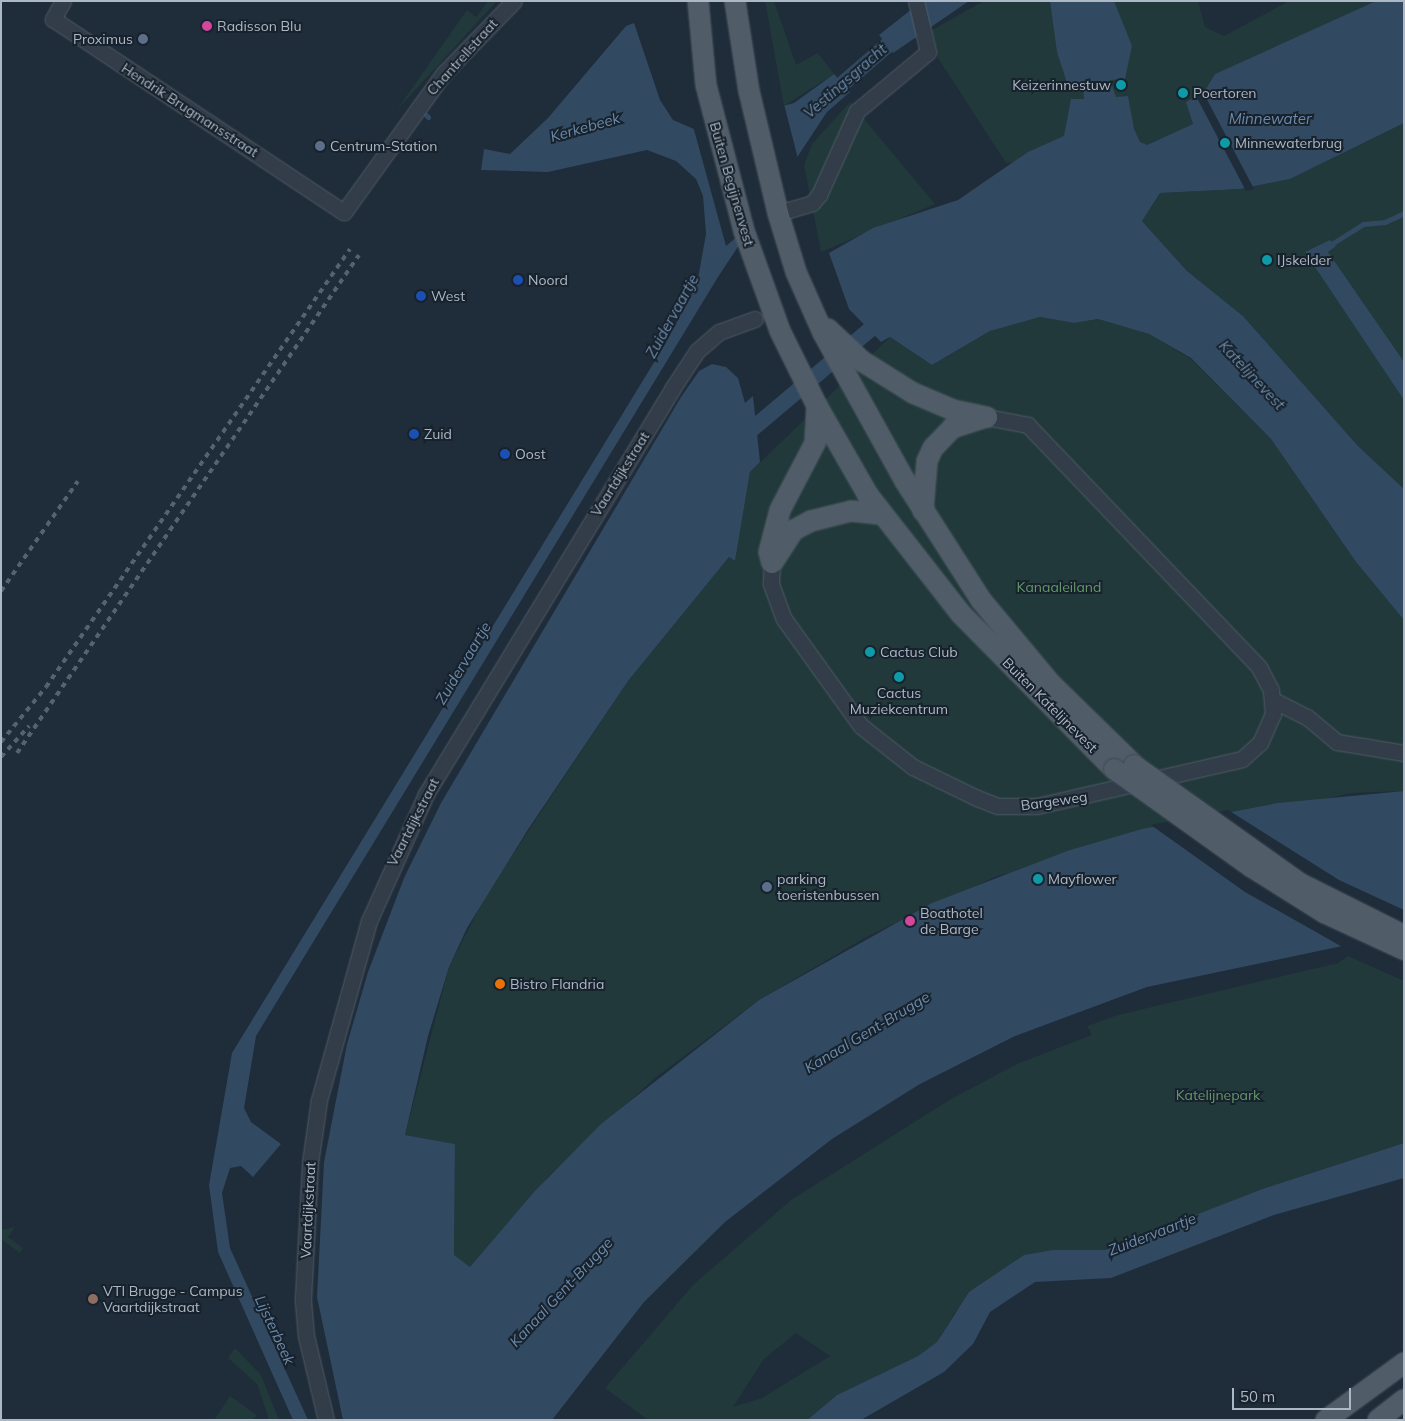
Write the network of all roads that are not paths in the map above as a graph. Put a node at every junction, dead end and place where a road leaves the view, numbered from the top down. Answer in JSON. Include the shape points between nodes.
{"nodes":[{"id":1,"x":63,"y":1,"type":"edge"},
{"id":2,"x":514,"y":1,"type":"edge"},
{"id":3,"x":698,"y":1,"type":"edge"},
{"id":4,"x":735,"y":1,"type":"edge"},
{"id":5,"x":916,"y":1,"type":"edge"},
{"id":6,"x":777,"y":209,"type":"junction"},
{"id":7,"x":344,"y":212,"type":"joint"},
{"id":8,"x":755,"y":318,"type":"dead end"},
{"id":9,"x":822,"y":326,"type":"junction"},
{"id":10,"x":794,"y":360,"type":"joint"},
{"id":11,"x":817,"y":406,"type":"junction"},
{"id":12,"x":987,"y":417,"type":"junction"},
{"id":13,"x":923,"y":511,"type":"junction"},
{"id":14,"x":882,"y":514,"type":"junction"},
{"id":15,"x":772,"y":563,"type":"junction"},
{"id":16,"x":1273,"y":700,"type":"junction"},
{"id":17,"x":1404,"y":753,"type":"edge"},
{"id":18,"x":1404,"y":935,"type":"edge"},
{"id":19,"x":1404,"y":950,"type":"edge"},
{"id":20,"x":1404,"y":1364,"type":"edge"},
{"id":21,"x":1404,"y":1400,"type":"edge"},
{"id":22,"x":326,"y":1420,"type":"edge"},
{"id":23,"x":1326,"y":1420,"type":"edge"},
{"id":24,"x":1378,"y":1420,"type":"edge"}],
"edges":[{"from":1,"to":7,"type":"street","name":"Hendrik Brugmansstraat","via":[[53,19]]},
{"from":2,"to":7,"type":"street","name":"Chantrellstraat","via":[[444,73]]},
{"from":3,"to":10,"type":"main road","name":"Buiten Begijnenvest","via":[[710,105],[744,231]]},
{"from":4,"to":6,"type":"main road","via":[[749,91]]},
{"from":5,"to":6,"type":"street","via":[[928,52],[857,111],[819,196],[799,207]]},
{"from":6,"to":9,"type":"main road"},
{"from":8,"to":22,"type":"street","name":"Vaartdijkstraat","via":[[719,332],[698,351],[672,389],[426,794],[368,921],[321,1091],[310,1163],[303,1298],[306,1336]]},
{"from":9,"to":12,"type":"main road","via":[[862,361],[913,393],[953,410]]},
{"from":9,"to":13,"type":"main road","name":"Buiten Katelijnevest","via":[[846,377]]},
{"from":10,"to":11,"type":"main road","name":"Buiten Katelijnevest"},
{"from":11,"to":14,"type":"main road","name":"Buiten Katelijnevest"},
{"from":11,"to":15,"type":"main road","via":[[815,443],[780,510],[769,552]]},
{"from":12,"to":13,"type":"main road","via":[[952,428],[933,448],[927,461]]},
{"from":12,"to":16,"type":"street","via":[[1014,419],[1037,434],[1259,667]]},
{"from":13,"to":18,"type":"main road","name":"Buiten Katelijnevest","bridge":true,"via":[[981,600],[1045,677],[1134,765],[1300,883]]},
{"from":14,"to":15,"type":"main road","via":[[851,512],[812,521],[794,530]]},
{"from":14,"to":19,"type":"main road","name":"Buiten Katelijnevest","bridge":true,"via":[[962,614],[1114,769],[1251,867],[1324,913]]},
{"from":15,"to":16,"type":"street","name":"Bargeweg","via":[[772,584],[784,619],[861,726],[914,767],[998,806],[1029,807],[1091,796],[1242,759],[1265,736]]},
{"from":16,"to":17,"type":"street","via":[[1299,712],[1337,742]]},
{"from":20,"to":23,"type":"main road"},
{"from":21,"to":24,"type":"main road"}]}
